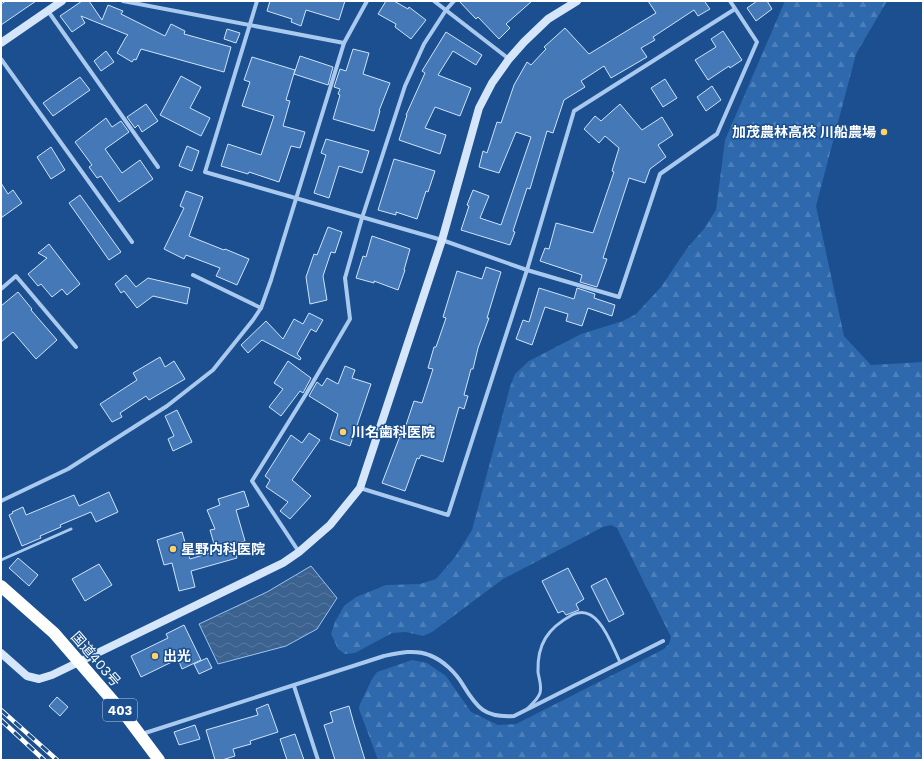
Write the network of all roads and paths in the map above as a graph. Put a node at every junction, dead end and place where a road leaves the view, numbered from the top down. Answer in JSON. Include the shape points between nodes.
{"nodes":[{"id":1,"x":62,"y":1,"type":"edge"},
{"id":2,"x":123,"y":1,"type":"edge"},
{"id":3,"x":257,"y":1,"type":"edge"},
{"id":4,"x":367,"y":1,"type":"edge"},
{"id":5,"x":434,"y":1,"type":"edge"},
{"id":6,"x":454,"y":1,"type":"edge"},
{"id":7,"x":577,"y":1,"type":"edge"},
{"id":8,"x":730,"y":1,"type":"edge"},
{"id":9,"x":735,"y":9,"type":"junction"},
{"id":10,"x":446,"y":10,"type":"junction"},
{"id":11,"x":48,"y":11,"type":"junction"},
{"id":12,"x":250,"y":26,"type":"junction"},
{"id":13,"x":1,"y":43,"type":"edge"},
{"id":14,"x":344,"y":43,"type":"junction"},
{"id":15,"x":1,"y":59,"type":"edge"},
{"id":16,"x":509,"y":59,"type":"junction"},
{"id":17,"x":158,"y":167,"type":"dead end"},
{"id":18,"x":296,"y":199,"type":"junction"},
{"id":19,"x":362,"y":218,"type":"junction"},
{"id":20,"x":442,"y":240,"type":"junction"},
{"id":21,"x":132,"y":242,"type":"dead end"},
{"id":22,"x":527,"y":270,"type":"junction"},
{"id":23,"x":193,"y":275,"type":"dead end"},
{"id":24,"x":1,"y":289,"type":"edge"},
{"id":25,"x":261,"y":308,"type":"junction"},
{"id":26,"x":76,"y":347,"type":"dead end"},
{"id":27,"x":360,"y":488,"type":"junction"},
{"id":28,"x":1,"y":502,"type":"edge"},
{"id":29,"x":71,"y":529,"type":"dead end"},
{"id":30,"x":299,"y":552,"type":"junction"},
{"id":31,"x":1,"y":560,"type":"edge"},
{"id":32,"x":1,"y":586,"type":"edge"},
{"id":33,"x":663,"y":641,"type":"dead end"},
{"id":34,"x":1,"y":652,"type":"edge"},
{"id":35,"x":79,"y":661,"type":"junction"},
{"id":36,"x":620,"y":662,"type":"junction"},
{"id":37,"x":294,"y":686,"type":"junction"},
{"id":38,"x":528,"y":709,"type":"junction"},
{"id":39,"x":140,"y":735,"type":"junction"},
{"id":40,"x":159,"y":760,"type":"edge"},
{"id":41,"x":318,"y":760,"type":"edge"}],
"edges":[{"from":1,"to":11,"type":"street"},
{"from":2,"to":12,"type":"street"},
{"from":3,"to":12,"type":"street"},
{"from":4,"to":14,"type":"street"},
{"from":5,"to":10,"type":"street"},
{"from":6,"to":10,"type":"street"},
{"from":7,"to":16,"type":"street","via":[[548,19]]},
{"from":8,"to":9,"type":"street"},
{"from":9,"to":22,"type":"street","via":[[574,111]]},
{"from":9,"to":22,"type":"street","via":[[757,42],[717,134],[660,174],[619,297]]},
{"from":10,"to":16,"type":"street"},
{"from":10,"to":19,"type":"street","via":[[424,44],[405,86]]},
{"from":11,"to":13,"type":"street"},
{"from":11,"to":17,"type":"street"},
{"from":12,"to":14,"type":"street"},
{"from":12,"to":18,"type":"street","via":[[205,172]]},
{"from":14,"to":18,"type":"street"},
{"from":15,"to":21,"type":"street"},
{"from":16,"to":20,"type":"street","via":[[479,108]]},
{"from":18,"to":19,"type":"street"},
{"from":18,"to":25,"type":"street"},
{"from":19,"to":20,"type":"street"},
{"from":19,"to":30,"type":"street","via":[[345,278],[350,319],[252,481]]},
{"from":20,"to":22,"type":"street"},
{"from":20,"to":27,"type":"street"},
{"from":22,"to":27,"type":"street","via":[[448,515]]},
{"from":23,"to":25,"type":"street"},
{"from":24,"to":26,"type":"street","via":[[16,276]]},
{"from":25,"to":28,"type":"street","via":[[213,370],[167,406],[68,469]]},
{"from":27,"to":30,"type":"street","via":[[330,525]]},
{"from":29,"to":31,"type":"lane"},
{"from":30,"to":35,"type":"street","via":[[283,563]]},
{"from":32,"to":35,"type":"highway","name":"国道403号","number":"403","via":[[54,633]]},
{"from":33,"to":36,"type":"street"},
{"from":34,"to":35,"type":"street","via":[[27,676],[39,679]]},
{"from":35,"to":39,"type":"highway","name":"国道403号","number":"403"},
{"from":36,"to":38,"type":"street"},
{"from":36,"to":38,"type":"lane","via":[[597,618],[585,612],[578,612],[559,622],[548,633],[538,659],[540,694]]},
{"from":37,"to":38,"type":"street","via":[[384,656],[412,652],[429,654],[453,672],[470,698],[488,714],[514,716]]},
{"from":37,"to":39,"type":"street"},
{"from":37,"to":41,"type":"street"},
{"from":39,"to":40,"type":"highway","name":"国道403号","number":"403"}]}
